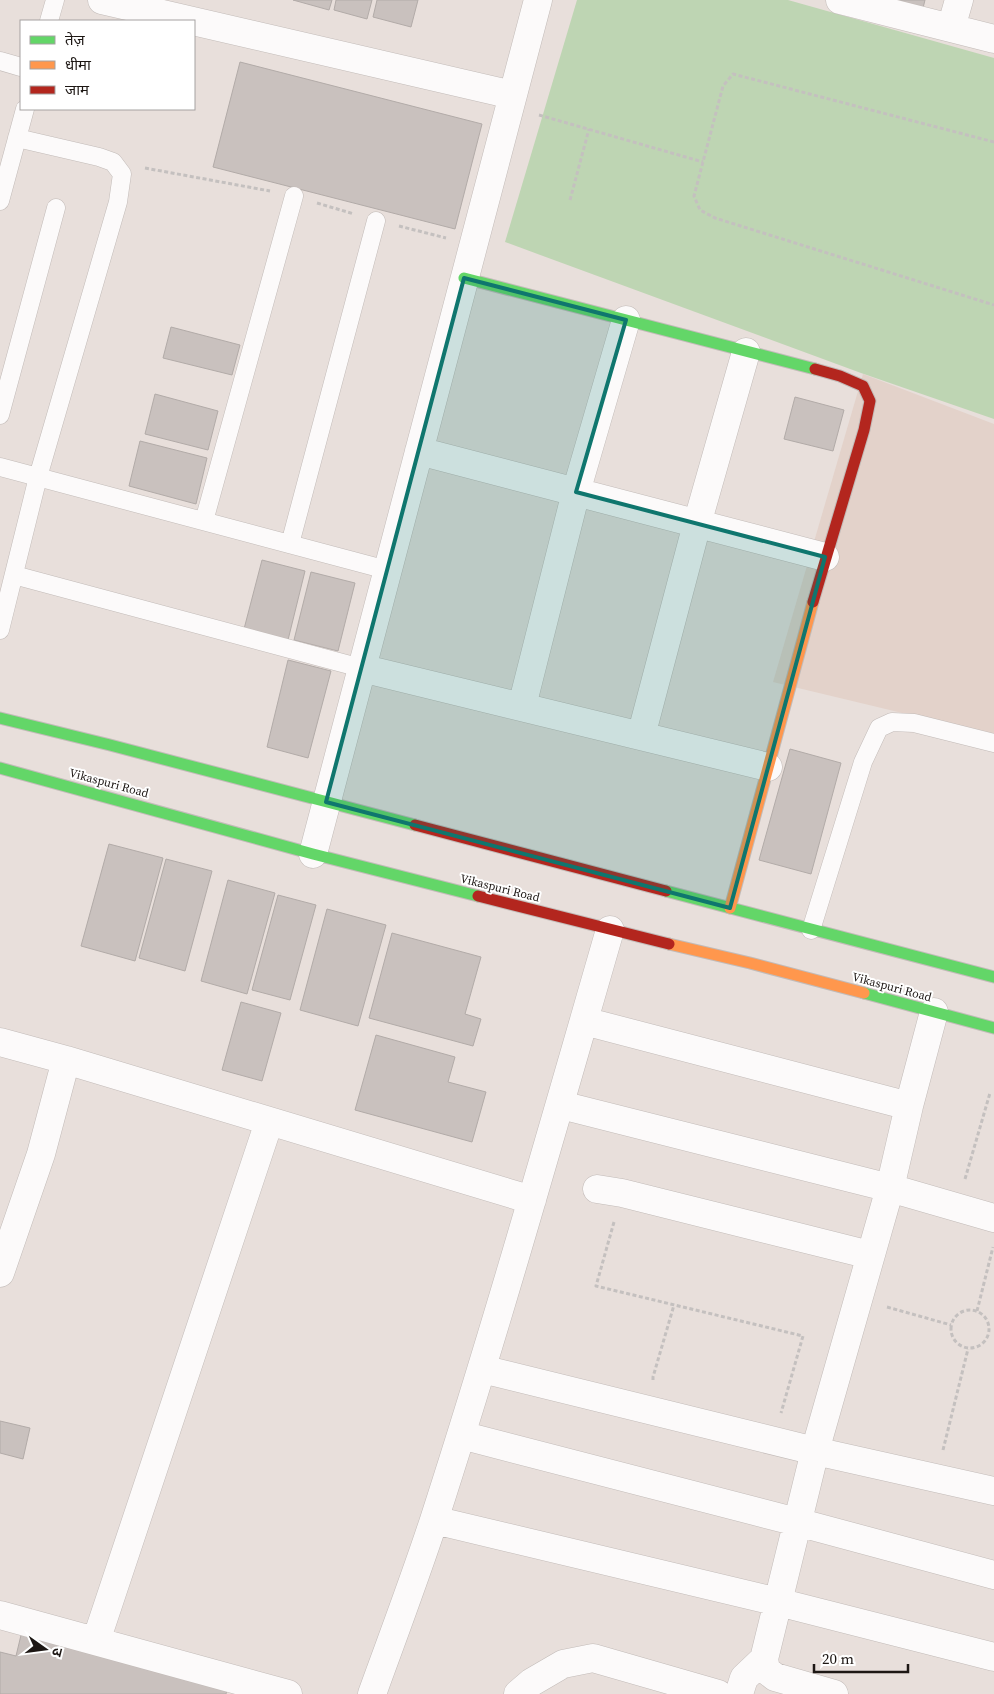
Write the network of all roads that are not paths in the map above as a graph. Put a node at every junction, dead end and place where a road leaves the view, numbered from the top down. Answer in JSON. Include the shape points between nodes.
{"nodes":[{"id":1,"x":55,"y":0,"type":"edge"},
{"id":2,"x":102,"y":0,"type":"edge"},
{"id":3,"x":538,"y":0,"type":"edge"},
{"id":4,"x":840,"y":0,"type":"edge"},
{"id":5,"x":958,"y":0,"type":"edge"},
{"id":6,"x":49,"y":20,"type":"edge"},
{"id":7,"x":183,"y":20,"type":"edge"},
{"id":8,"x":195,"y":23,"type":"edge"},
{"id":9,"x":951,"y":28,"type":"junction"},
{"id":10,"x":994,"y":39,"type":"edge"},
{"id":11,"x":0,"y":61,"type":"edge"},
{"id":12,"x":20,"y":66,"type":"edge"},
{"id":13,"x":511,"y":101,"type":"junction"},
{"id":14,"x":25,"y":110,"type":"edge"},
{"id":15,"x":17,"y":138,"type":"junction"},
{"id":16,"x":294,"y":196,"type":"dead end"},
{"id":17,"x":0,"y":201,"type":"edge"},
{"id":18,"x":56,"y":208,"type":"dead end"},
{"id":19,"x":376,"y":221,"type":"dead end"},
{"id":20,"x":464,"y":278,"type":"junction"},
{"id":21,"x":626,"y":320,"type":"junction"},
{"id":22,"x":746,"y":352,"type":"junction"},
{"id":23,"x":0,"y":415,"type":"edge"},
{"id":24,"x":418,"y":451,"type":"junction"},
{"id":25,"x":0,"y":467,"type":"edge"},
{"id":26,"x":38,"y":477,"type":"junction"},
{"id":27,"x":576,"y":492,"type":"junction"},
{"id":28,"x":204,"y":521,"type":"junction"},
{"id":29,"x":698,"y":524,"type":"junction"},
{"id":30,"x":290,"y":544,"type":"junction"},
{"id":31,"x":825,"y":557,"type":"junction"},
{"id":32,"x":387,"y":570,"type":"junction"},
{"id":33,"x":14,"y":575,"type":"junction"},
{"id":34,"x":0,"y":630,"type":"edge"},
{"id":35,"x":361,"y":668,"type":"junction"},
{"id":36,"x":522,"y":706,"type":"junction"},
{"id":37,"x":0,"y":718,"type":"edge"},
{"id":38,"x":642,"y":736,"type":"junction"},
{"id":39,"x":994,"y":743,"type":"edge"},
{"id":40,"x":768,"y":766,"type":"junction"},
{"id":41,"x":0,"y":768,"type":"edge"},
{"id":42,"x":326,"y":802,"type":"junction"},
{"id":43,"x":313,"y":854,"type":"junction"},
{"id":44,"x":730,"y":908,"type":"junction"},
{"id":45,"x":610,"y":930,"type":"junction"},
{"id":46,"x":811,"y":930,"type":"junction"},
{"id":47,"x":994,"y":977,"type":"edge"},
{"id":48,"x":934,"y":1012,"type":"junction"},
{"id":49,"x":584,"y":1021,"type":"junction"},
{"id":50,"x":994,"y":1028,"type":"edge"},
{"id":51,"x":0,"y":1042,"type":"edge"},
{"id":52,"x":66,"y":1060,"type":"junction"},
{"id":53,"x":561,"y":1105,"type":"junction"},
{"id":54,"x":909,"y":1106,"type":"junction"},
{"id":55,"x":269,"y":1122,"type":"junction"},
{"id":56,"x":890,"y":1188,"type":"junction"},
{"id":57,"x":610,"y":1191,"type":"road end"},
{"id":58,"x":532,"y":1200,"type":"junction"},
{"id":59,"x":994,"y":1218,"type":"edge"},
{"id":60,"x":870,"y":1255,"type":"junction"},
{"id":61,"x":0,"y":1274,"type":"edge"},
{"id":62,"x":482,"y":1369,"type":"junction"},
{"id":63,"x":461,"y":1436,"type":"junction"},
{"id":64,"x":815,"y":1451,"type":"junction"},
{"id":65,"x":994,"y":1491,"type":"edge"},
{"id":66,"x":434,"y":1520,"type":"junction"},
{"id":67,"x":797,"y":1522,"type":"junction"},
{"id":68,"x":994,"y":1575,"type":"edge"},
{"id":69,"x":778,"y":1602,"type":"junction"},
{"id":70,"x":0,"y":1615,"type":"edge"},
{"id":71,"x":96,"y":1641,"type":"junction"},
{"id":72,"x":994,"y":1657,"type":"edge"},
{"id":73,"x":764,"y":1659,"type":"junction"},
{"id":74,"x":239,"y":1687,"type":"edge"},
{"id":75,"x":288,"y":1694,"type":"edge"},
{"id":76,"x":372,"y":1694,"type":"edge"},
{"id":77,"x":518,"y":1694,"type":"edge"},
{"id":78,"x":718,"y":1694,"type":"edge"},
{"id":79,"x":738,"y":1694,"type":"edge"},
{"id":80,"x":834,"y":1694,"type":"edge"}],
"edges":[{"from":1,"to":6,"type":"lane"},
{"from":2,"to":7,"type":"street"},
{"from":3,"to":13,"type":"street"},
{"from":4,"to":9,"type":"street"},
{"from":5,"to":9,"type":"street"},
{"from":8,"to":13,"type":"street"},
{"from":9,"to":10,"type":"street"},
{"from":11,"to":12,"type":"lane"},
{"from":13,"to":20,"type":"street"},
{"from":14,"to":15,"type":"lane"},
{"from":15,"to":17,"type":"lane"},
{"from":15,"to":26,"type":"lane","via":[[113,162],[122,174],[118,202]]},
{"from":16,"to":28,"type":"lane"},
{"from":18,"to":23,"type":"lane"},
{"from":19,"to":30,"type":"lane"},
{"from":20,"to":21,"type":"street"},
{"from":20,"to":24,"type":"street"},
{"from":21,"to":22,"type":"street"},
{"from":21,"to":27,"type":"street"},
{"from":22,"to":29,"type":"street"},
{"from":22,"to":31,"type":"street","via":[[840,376],[863,386],[870,401]]},
{"from":24,"to":27,"type":"street"},
{"from":24,"to":32,"type":"street"},
{"from":25,"to":26,"type":"lane"},
{"from":26,"to":28,"type":"lane"},
{"from":26,"to":33,"type":"lane"},
{"from":27,"to":29,"type":"street"},
{"from":27,"to":36,"type":"street"},
{"from":28,"to":30,"type":"lane"},
{"from":29,"to":31,"type":"street"},
{"from":29,"to":38,"type":"street"},
{"from":30,"to":32,"type":"lane"},
{"from":31,"to":40,"type":"street"},
{"from":32,"to":35,"type":"street"},
{"from":33,"to":34,"type":"lane"},
{"from":33,"to":35,"type":"lane"},
{"from":35,"to":36,"type":"street"},
{"from":35,"to":42,"type":"street"},
{"from":36,"to":38,"type":"street"},
{"from":37,"to":42,"type":"street"},
{"from":38,"to":40,"type":"street"},
{"from":39,"to":46,"type":"lane","via":[[914,722],[892,722],[879,728],[863,762]]},
{"from":40,"to":44,"type":"street"},
{"from":41,"to":43,"type":"street","name":"Vikaspuri Road"},
{"from":42,"to":43,"type":"street"},
{"from":42,"to":44,"type":"street"},
{"from":43,"to":45,"type":"street","name":"Vikaspuri Road"},
{"from":44,"to":46,"type":"street"},
{"from":45,"to":48,"type":"street","name":"Vikaspuri Road"},
{"from":45,"to":49,"type":"street"},
{"from":46,"to":47,"type":"street"},
{"from":48,"to":50,"type":"street","name":"Vikaspuri Road"},
{"from":48,"to":54,"type":"street"},
{"from":49,"to":53,"type":"street"},
{"from":49,"to":54,"type":"street"},
{"from":51,"to":52,"type":"street"},
{"from":52,"to":55,"type":"street"},
{"from":52,"to":61,"type":"street","via":[[41,1154]]},
{"from":53,"to":56,"type":"street"},
{"from":53,"to":58,"type":"street"},
{"from":54,"to":56,"type":"street"},
{"from":55,"to":58,"type":"street"},
{"from":55,"to":71,"type":"street"},
{"from":56,"to":59,"type":"street"},
{"from":56,"to":60,"type":"street"},
{"from":57,"to":60,"type":"street"},
{"from":58,"to":62,"type":"street"},
{"from":60,"to":64,"type":"street"},
{"from":62,"to":63,"type":"street"},
{"from":62,"to":64,"type":"street"},
{"from":63,"to":66,"type":"street"},
{"from":63,"to":67,"type":"street"},
{"from":64,"to":65,"type":"street"},
{"from":64,"to":67,"type":"street"},
{"from":66,"to":69,"type":"street"},
{"from":66,"to":76,"type":"street"},
{"from":67,"to":68,"type":"street"},
{"from":67,"to":69,"type":"street"},
{"from":69,"to":72,"type":"street"},
{"from":69,"to":73,"type":"street"},
{"from":70,"to":71,"type":"street"},
{"from":71,"to":74,"type":"street"},
{"from":73,"to":79,"type":"street","via":[[744,1678]]},
{"from":73,"to":80,"type":"street","via":[[766,1670],[775,1678]]},
{"from":74,"to":75,"type":"street"},
{"from":77,"to":78,"type":"street","via":[[563,1664],[593,1658]]}]}
